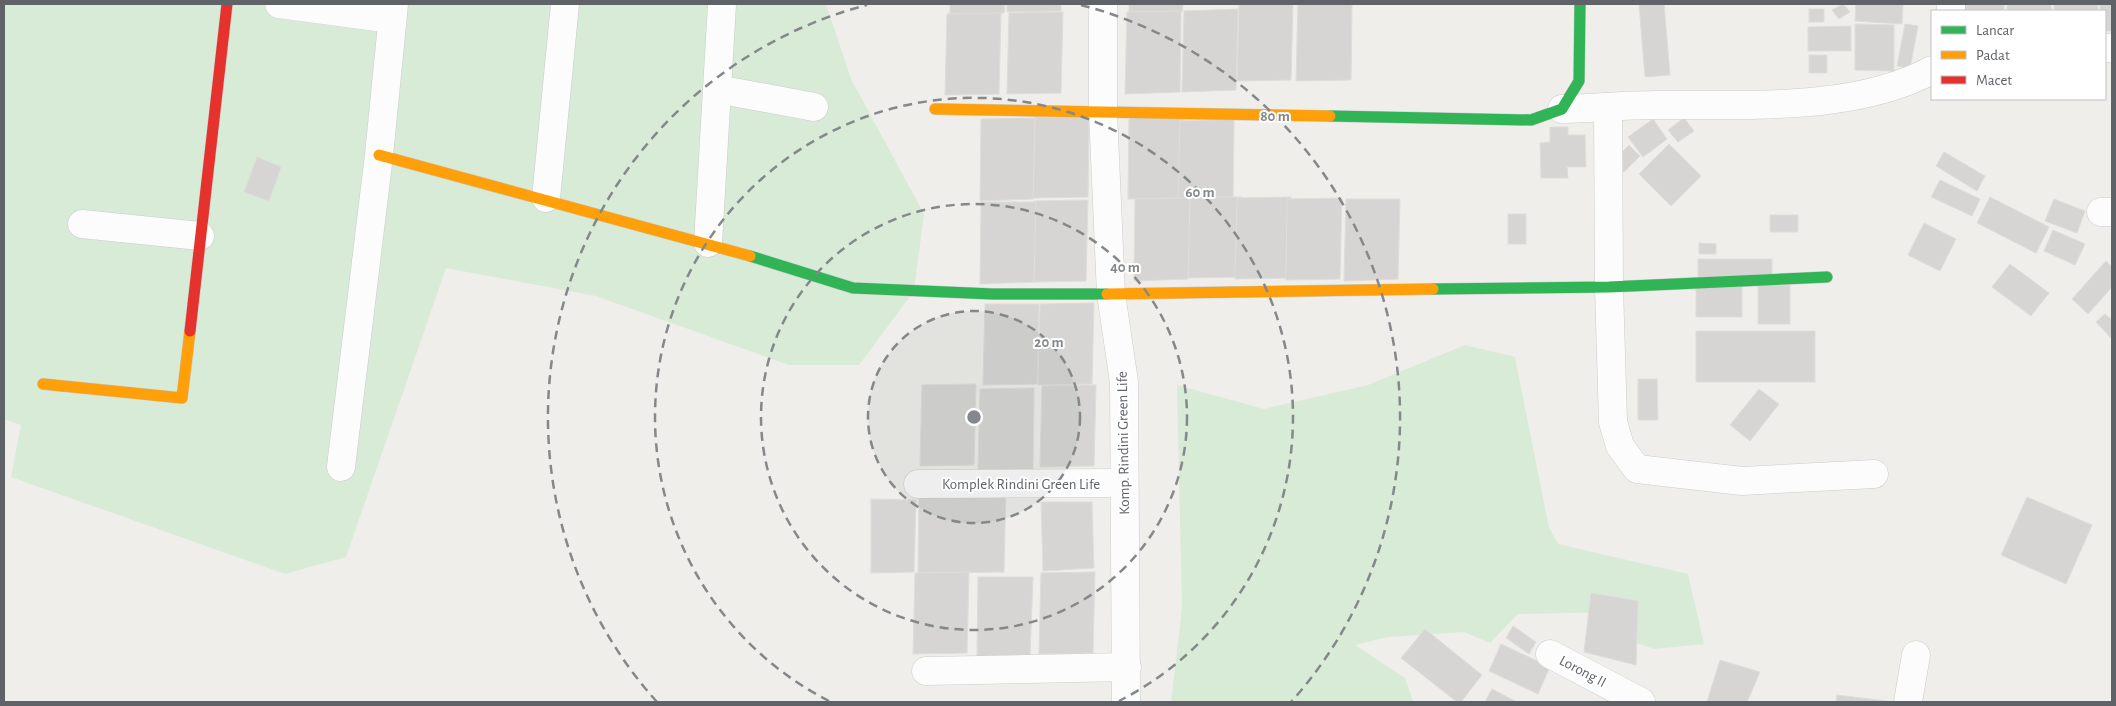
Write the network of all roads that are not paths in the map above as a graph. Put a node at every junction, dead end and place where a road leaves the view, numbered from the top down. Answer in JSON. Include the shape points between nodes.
{"nodes":[{"id":1,"x":227,"y":4,"type":"edge"},
{"id":2,"x":279,"y":4,"type":"edge"},
{"id":3,"x":565,"y":4,"type":"edge"},
{"id":4,"x":722,"y":4,"type":"edge"},
{"id":5,"x":1102,"y":4,"type":"edge"},
{"id":6,"x":1580,"y":4,"type":"edge"},
{"id":7,"x":393,"y":12,"type":"edge"},
{"id":8,"x":1931,"y":70,"type":"edge"},
{"id":9,"x":717,"y":90,"type":"junction"},
{"id":10,"x":814,"y":107,"type":"dead end"},
{"id":11,"x":1608,"y":107,"type":"junction"},
{"id":12,"x":935,"y":109,"type":"dead end"},
{"id":13,"x":1562,"y":110,"type":"junction"},
{"id":14,"x":1103,"y":112,"type":"junction"},
{"id":15,"x":379,"y":155,"type":"junction"},
{"id":16,"x":546,"y":198,"type":"junction"},
{"id":17,"x":82,"y":224,"type":"dead end"},
{"id":18,"x":200,"y":236,"type":"junction"},
{"id":19,"x":708,"y":243,"type":"junction"},
{"id":20,"x":1826,"y":277,"type":"dead end"},
{"id":21,"x":1609,"y":286,"type":"junction"},
{"id":22,"x":1110,"y":294,"type":"junction"},
{"id":23,"x":43,"y":384,"type":"dead end"},
{"id":24,"x":342,"y":466,"type":"dead end"},
{"id":25,"x":1874,"y":474,"type":"dead end"},
{"id":26,"x":1124,"y":483,"type":"junction"},
{"id":27,"x":918,"y":484,"type":"dead end"},
{"id":28,"x":1550,"y":654,"type":"dead end"},
{"id":29,"x":1916,"y":655,"type":"dead end"},
{"id":30,"x":1127,"y":667,"type":"junction"},
{"id":31,"x":926,"y":671,"type":"dead end"},
{"id":32,"x":1126,"y":702,"type":"edge"},
{"id":33,"x":1641,"y":702,"type":"edge"},
{"id":34,"x":1908,"y":702,"type":"edge"}],
"edges":[{"from":1,"to":18,"type":"street"},
{"from":2,"to":7,"type":"street"},
{"from":3,"to":16,"type":"street"},
{"from":4,"to":9,"type":"street"},
{"from":5,"to":14,"type":"street","name":"Komp. Rindini Green Life"},
{"from":6,"to":13,"type":"street","via":[[1579,81]]},
{"from":7,"to":15,"type":"street"},
{"from":8,"to":11,"type":"street","via":[[1885,88],[1808,102]]},
{"from":9,"to":10,"type":"street"},
{"from":9,"to":19,"type":"street"},
{"from":11,"to":13,"type":"street"},
{"from":11,"to":21,"type":"street"},
{"from":12,"to":14,"type":"street"},
{"from":13,"to":14,"type":"street","via":[[1531,120]]},
{"from":14,"to":22,"type":"street","name":"Komp. Rindini Green Life"},
{"from":15,"to":16,"type":"street"},
{"from":15,"to":24,"type":"street"},
{"from":16,"to":19,"type":"street"},
{"from":17,"to":18,"type":"street"},
{"from":18,"to":23,"type":"street","via":[[182,398]]},
{"from":19,"to":22,"type":"street","via":[[853,288],[993,294]]},
{"from":20,"to":21,"type":"street"},
{"from":21,"to":22,"type":"street"},
{"from":21,"to":25,"type":"street","via":[[1613,422],[1620,446],[1637,469],[1742,481]]},
{"from":22,"to":26,"type":"street","name":"Komp. Rindini Green Life","via":[[1124,382]]},
{"from":26,"to":27,"type":"street","name":"Komplek Rindini Green Life"},
{"from":26,"to":30,"type":"street","name":"Komp. Rindini Green Life"},
{"from":28,"to":33,"type":"street","name":"Lorong II"},
{"from":29,"to":34,"type":"street"},
{"from":30,"to":31,"type":"street"},
{"from":30,"to":32,"type":"street","name":"Komp. Rindini Green Life"}]}
